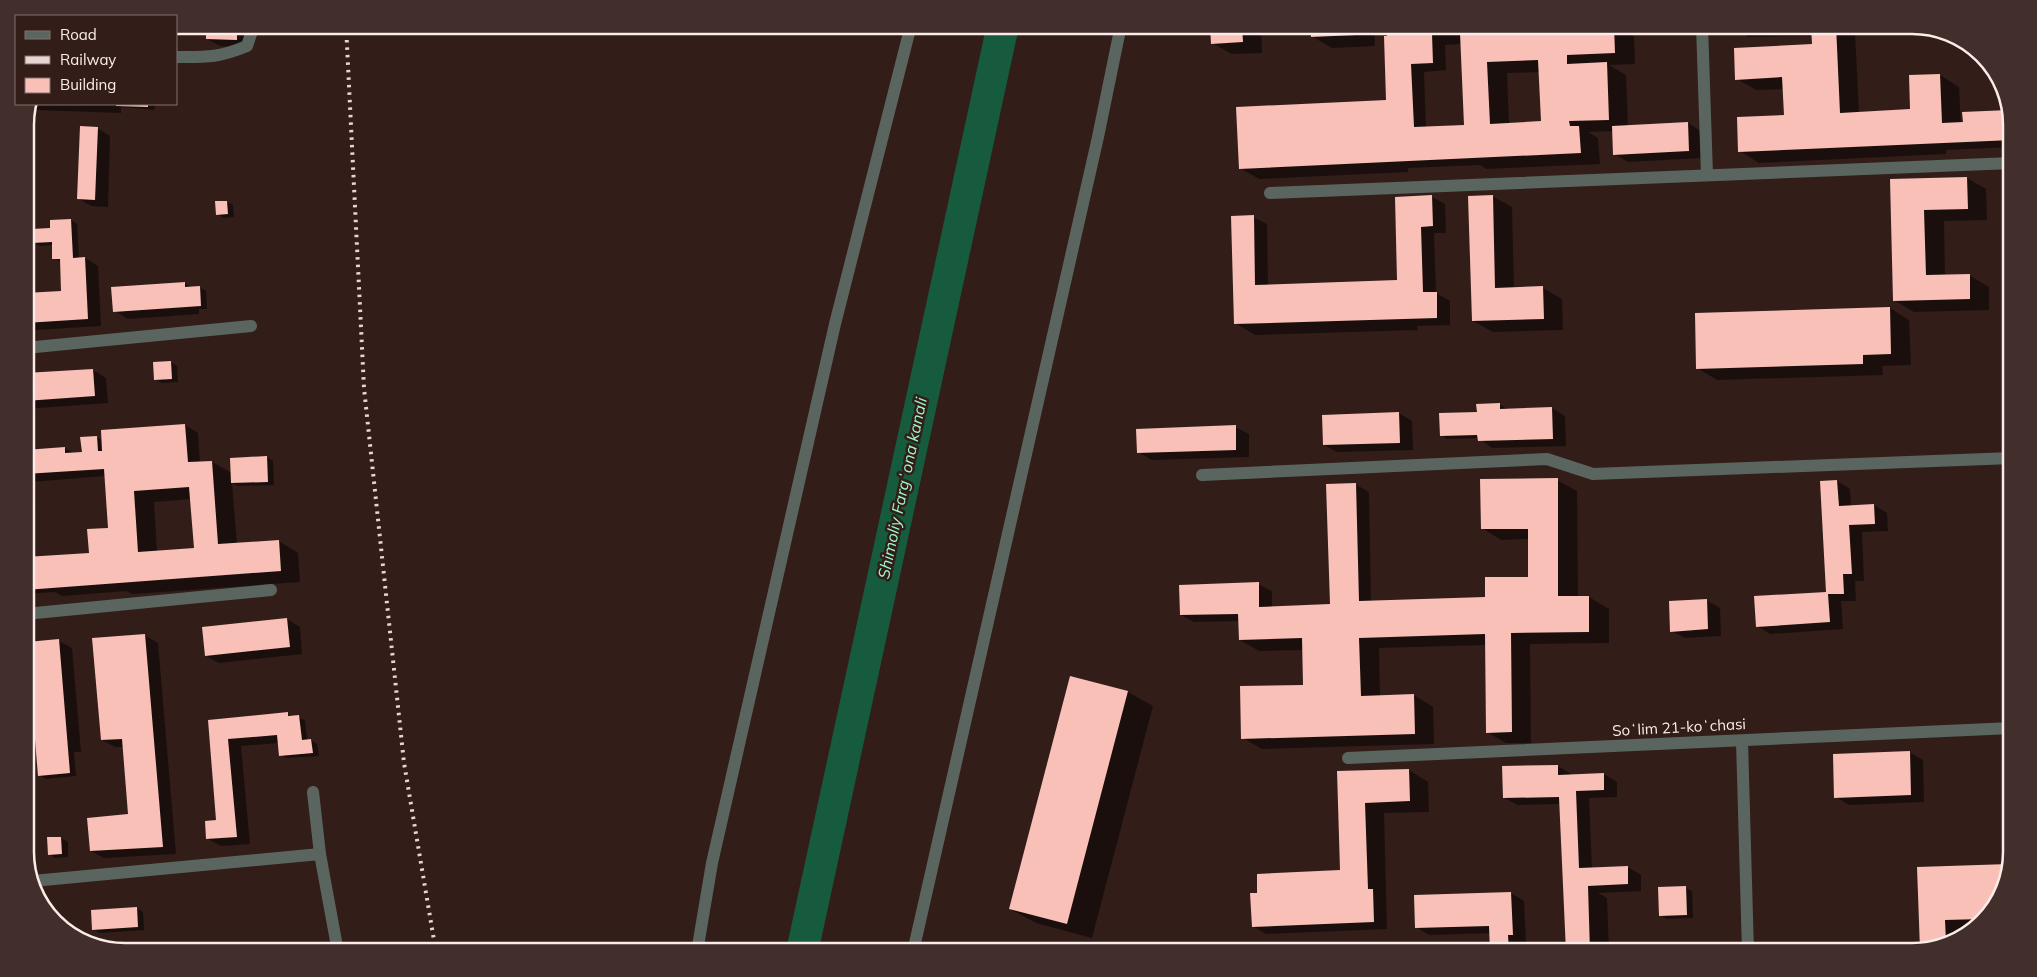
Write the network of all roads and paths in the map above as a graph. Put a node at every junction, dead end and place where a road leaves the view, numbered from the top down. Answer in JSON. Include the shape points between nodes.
{"nodes":[{"id":1,"x":251,"y":34,"type":"edge"},
{"id":2,"x":909,"y":34,"type":"edge"},
{"id":3,"x":1119,"y":34,"type":"edge"},
{"id":4,"x":1702,"y":34,"type":"edge"},
{"id":5,"x":178,"y":57,"type":"edge"},
{"id":6,"x":2003,"y":162,"type":"edge"},
{"id":7,"x":1707,"y":175,"type":"junction"},
{"id":8,"x":1270,"y":193,"type":"dead end"},
{"id":9,"x":251,"y":326,"type":"dead end"},
{"id":10,"x":34,"y":347,"type":"edge"},
{"id":11,"x":2003,"y":458,"type":"edge"},
{"id":12,"x":1202,"y":474,"type":"dead end"},
{"id":13,"x":271,"y":590,"type":"dead end"},
{"id":14,"x":34,"y":613,"type":"edge"},
{"id":15,"x":2003,"y":728,"type":"edge"},
{"id":16,"x":1742,"y":740,"type":"junction"},
{"id":17,"x":1348,"y":758,"type":"dead end"},
{"id":18,"x":313,"y":792,"type":"dead end"},
{"id":19,"x":320,"y":854,"type":"junction"},
{"id":20,"x":38,"y":880,"type":"edge"},
{"id":21,"x":336,"y":943,"type":"edge"},
{"id":22,"x":699,"y":943,"type":"edge"},
{"id":23,"x":915,"y":943,"type":"edge"},
{"id":24,"x":1748,"y":943,"type":"edge"}],
"edges":[{"from":1,"to":5,"type":"street","via":[[247,46],[224,55]]},
{"from":2,"to":22,"type":"street","via":[[835,324],[712,863]]},
{"from":3,"to":23,"type":"street"},
{"from":4,"to":7,"type":"street"},
{"from":6,"to":7,"type":"street"},
{"from":7,"to":8,"type":"street"},
{"from":9,"to":10,"type":"street"},
{"from":11,"to":12,"type":"street","via":[[1593,474],[1548,459]]},
{"from":13,"to":14,"type":"street"},
{"from":15,"to":16,"type":"street","name":"Soʻlim 21-koʻchasi"},
{"from":16,"to":17,"type":"street","name":"Soʻlim 21-koʻchasi"},
{"from":16,"to":24,"type":"street"},
{"from":18,"to":19,"type":"street"},
{"from":19,"to":20,"type":"street"},
{"from":19,"to":21,"type":"street"}]}
